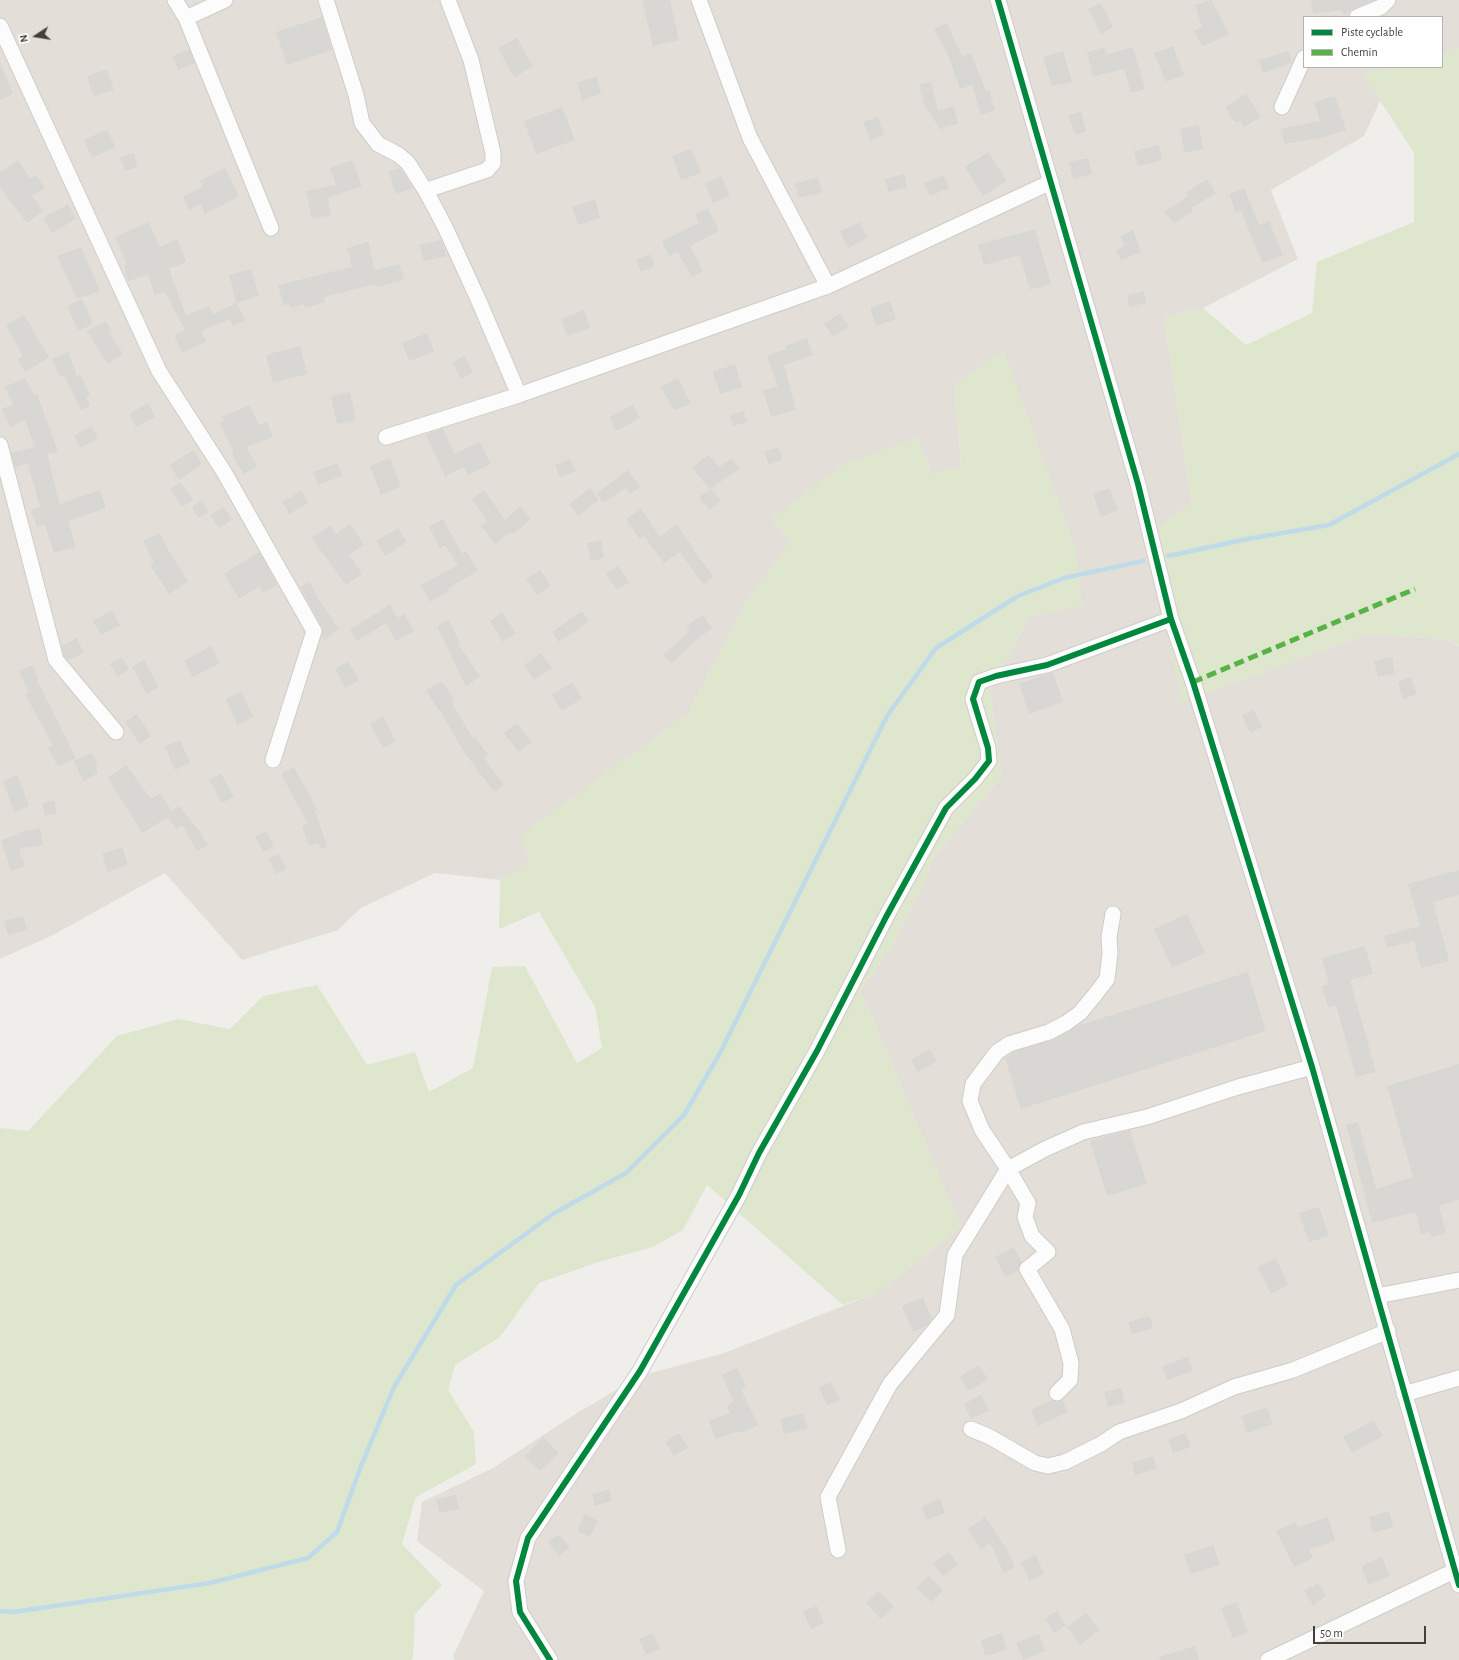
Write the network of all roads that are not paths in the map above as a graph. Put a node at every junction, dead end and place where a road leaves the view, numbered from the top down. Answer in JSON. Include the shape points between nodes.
{"nodes":[{"id":1,"x":175,"y":0,"type":"edge"},
{"id":2,"x":225,"y":0,"type":"edge"},
{"id":3,"x":326,"y":0,"type":"edge"},
{"id":4,"x":448,"y":0,"type":"edge"},
{"id":5,"x":699,"y":0,"type":"edge"},
{"id":6,"x":998,"y":0,"type":"edge"},
{"id":7,"x":1388,"y":0,"type":"edge"},
{"id":8,"x":1359,"y":16,"type":"edge"},
{"id":9,"x":186,"y":18,"type":"junction"},
{"id":10,"x":0,"y":26,"type":"edge"},
{"id":11,"x":1303,"y":60,"type":"edge"},
{"id":12,"x":1282,"y":108,"type":"dead end"},
{"id":13,"x":1051,"y":182,"type":"junction"},
{"id":14,"x":427,"y":193,"type":"junction"},
{"id":15,"x":271,"y":228,"type":"dead end"},
{"id":16,"x":828,"y":286,"type":"junction"},
{"id":17,"x":519,"y":395,"type":"junction"},
{"id":18,"x":386,"y":437,"type":"dead end"},
{"id":19,"x":0,"y":446,"type":"edge"},
{"id":20,"x":1171,"y":619,"type":"junction"},
{"id":21,"x":116,"y":732,"type":"dead end"},
{"id":22,"x":273,"y":760,"type":"dead end"},
{"id":23,"x":1112,"y":914,"type":"dead end"},
{"id":24,"x":1312,"y":1067,"type":"junction"},
{"id":25,"x":1008,"y":1169,"type":"junction"},
{"id":26,"x":1459,"y":1280,"type":"edge"},
{"id":27,"x":1377,"y":1296,"type":"junction"},
{"id":28,"x":1388,"y":1332,"type":"junction"},
{"id":29,"x":1459,"y":1378,"type":"edge"},
{"id":30,"x":1058,"y":1393,"type":"dead end"},
{"id":31,"x":1404,"y":1394,"type":"junction"},
{"id":32,"x":971,"y":1429,"type":"dead end"},
{"id":33,"x":838,"y":1550,"type":"dead end"},
{"id":34,"x":1454,"y":1571,"type":"junction"},
{"id":35,"x":1459,"y":1585,"type":"edge"},
{"id":36,"x":550,"y":1660,"type":"edge"},
{"id":37,"x":1268,"y":1660,"type":"edge"}],
"edges":[{"from":1,"to":9,"type":"street"},
{"from":2,"to":9,"type":"street"},
{"from":3,"to":14,"type":"street","via":[[356,95],[362,123],[378,144],[408,163]]},
{"from":4,"to":14,"type":"street","via":[[471,60],[493,163],[487,170],[433,188]]},
{"from":5,"to":16,"type":"street","via":[[750,138]]},
{"from":6,"to":13,"type":"street"},
{"from":7,"to":8,"type":"street","via":[[1381,7]]},
{"from":9,"to":15,"type":"street"},
{"from":10,"to":22,"type":"street","via":[[159,371],[224,472],[314,631]]},
{"from":11,"to":12,"type":"street"},
{"from":13,"to":16,"type":"street"},
{"from":13,"to":20,"type":"street","via":[[1138,484]]},
{"from":14,"to":17,"type":"street","via":[[475,292]]},
{"from":16,"to":17,"type":"street"},
{"from":17,"to":18,"type":"street"},
{"from":19,"to":21,"type":"street","via":[[56,660]]},
{"from":20,"to":24,"type":"street","via":[[1193,682]]},
{"from":20,"to":36,"type":"street","via":[[1047,665],[979,682],[973,699],[988,748],[989,761],[946,808],[817,1051],[759,1153],[740,1195],[640,1371],[528,1538],[516,1581],[520,1612]]},
{"from":23,"to":25,"type":"street","via":[[1107,979],[1094,996],[1080,1013],[1066,1023],[1049,1032],[1009,1044],[997,1052],[973,1084],[970,1101],[982,1130]]},
{"from":24,"to":25,"type":"street","via":[[1238,1087],[1147,1117],[1083,1132],[1045,1148]]},
{"from":24,"to":27,"type":"street"},
{"from":25,"to":30,"type":"street","via":[[1028,1202],[1024,1217],[1032,1236],[1048,1252],[1027,1269],[1062,1329],[1071,1362],[1070,1380]]},
{"from":25,"to":33,"type":"street","via":[[955,1255],[947,1315],[890,1384],[828,1497]]},
{"from":26,"to":27,"type":"street"},
{"from":27,"to":28,"type":"street"},
{"from":28,"to":31,"type":"street"},
{"from":28,"to":32,"type":"street","via":[[1293,1370],[1234,1387],[1181,1411],[1119,1432],[1065,1462],[1048,1466],[1035,1463]]},
{"from":29,"to":31,"type":"street"},
{"from":31,"to":34,"type":"street"},
{"from":34,"to":35,"type":"street"},
{"from":34,"to":37,"type":"street"}]}
